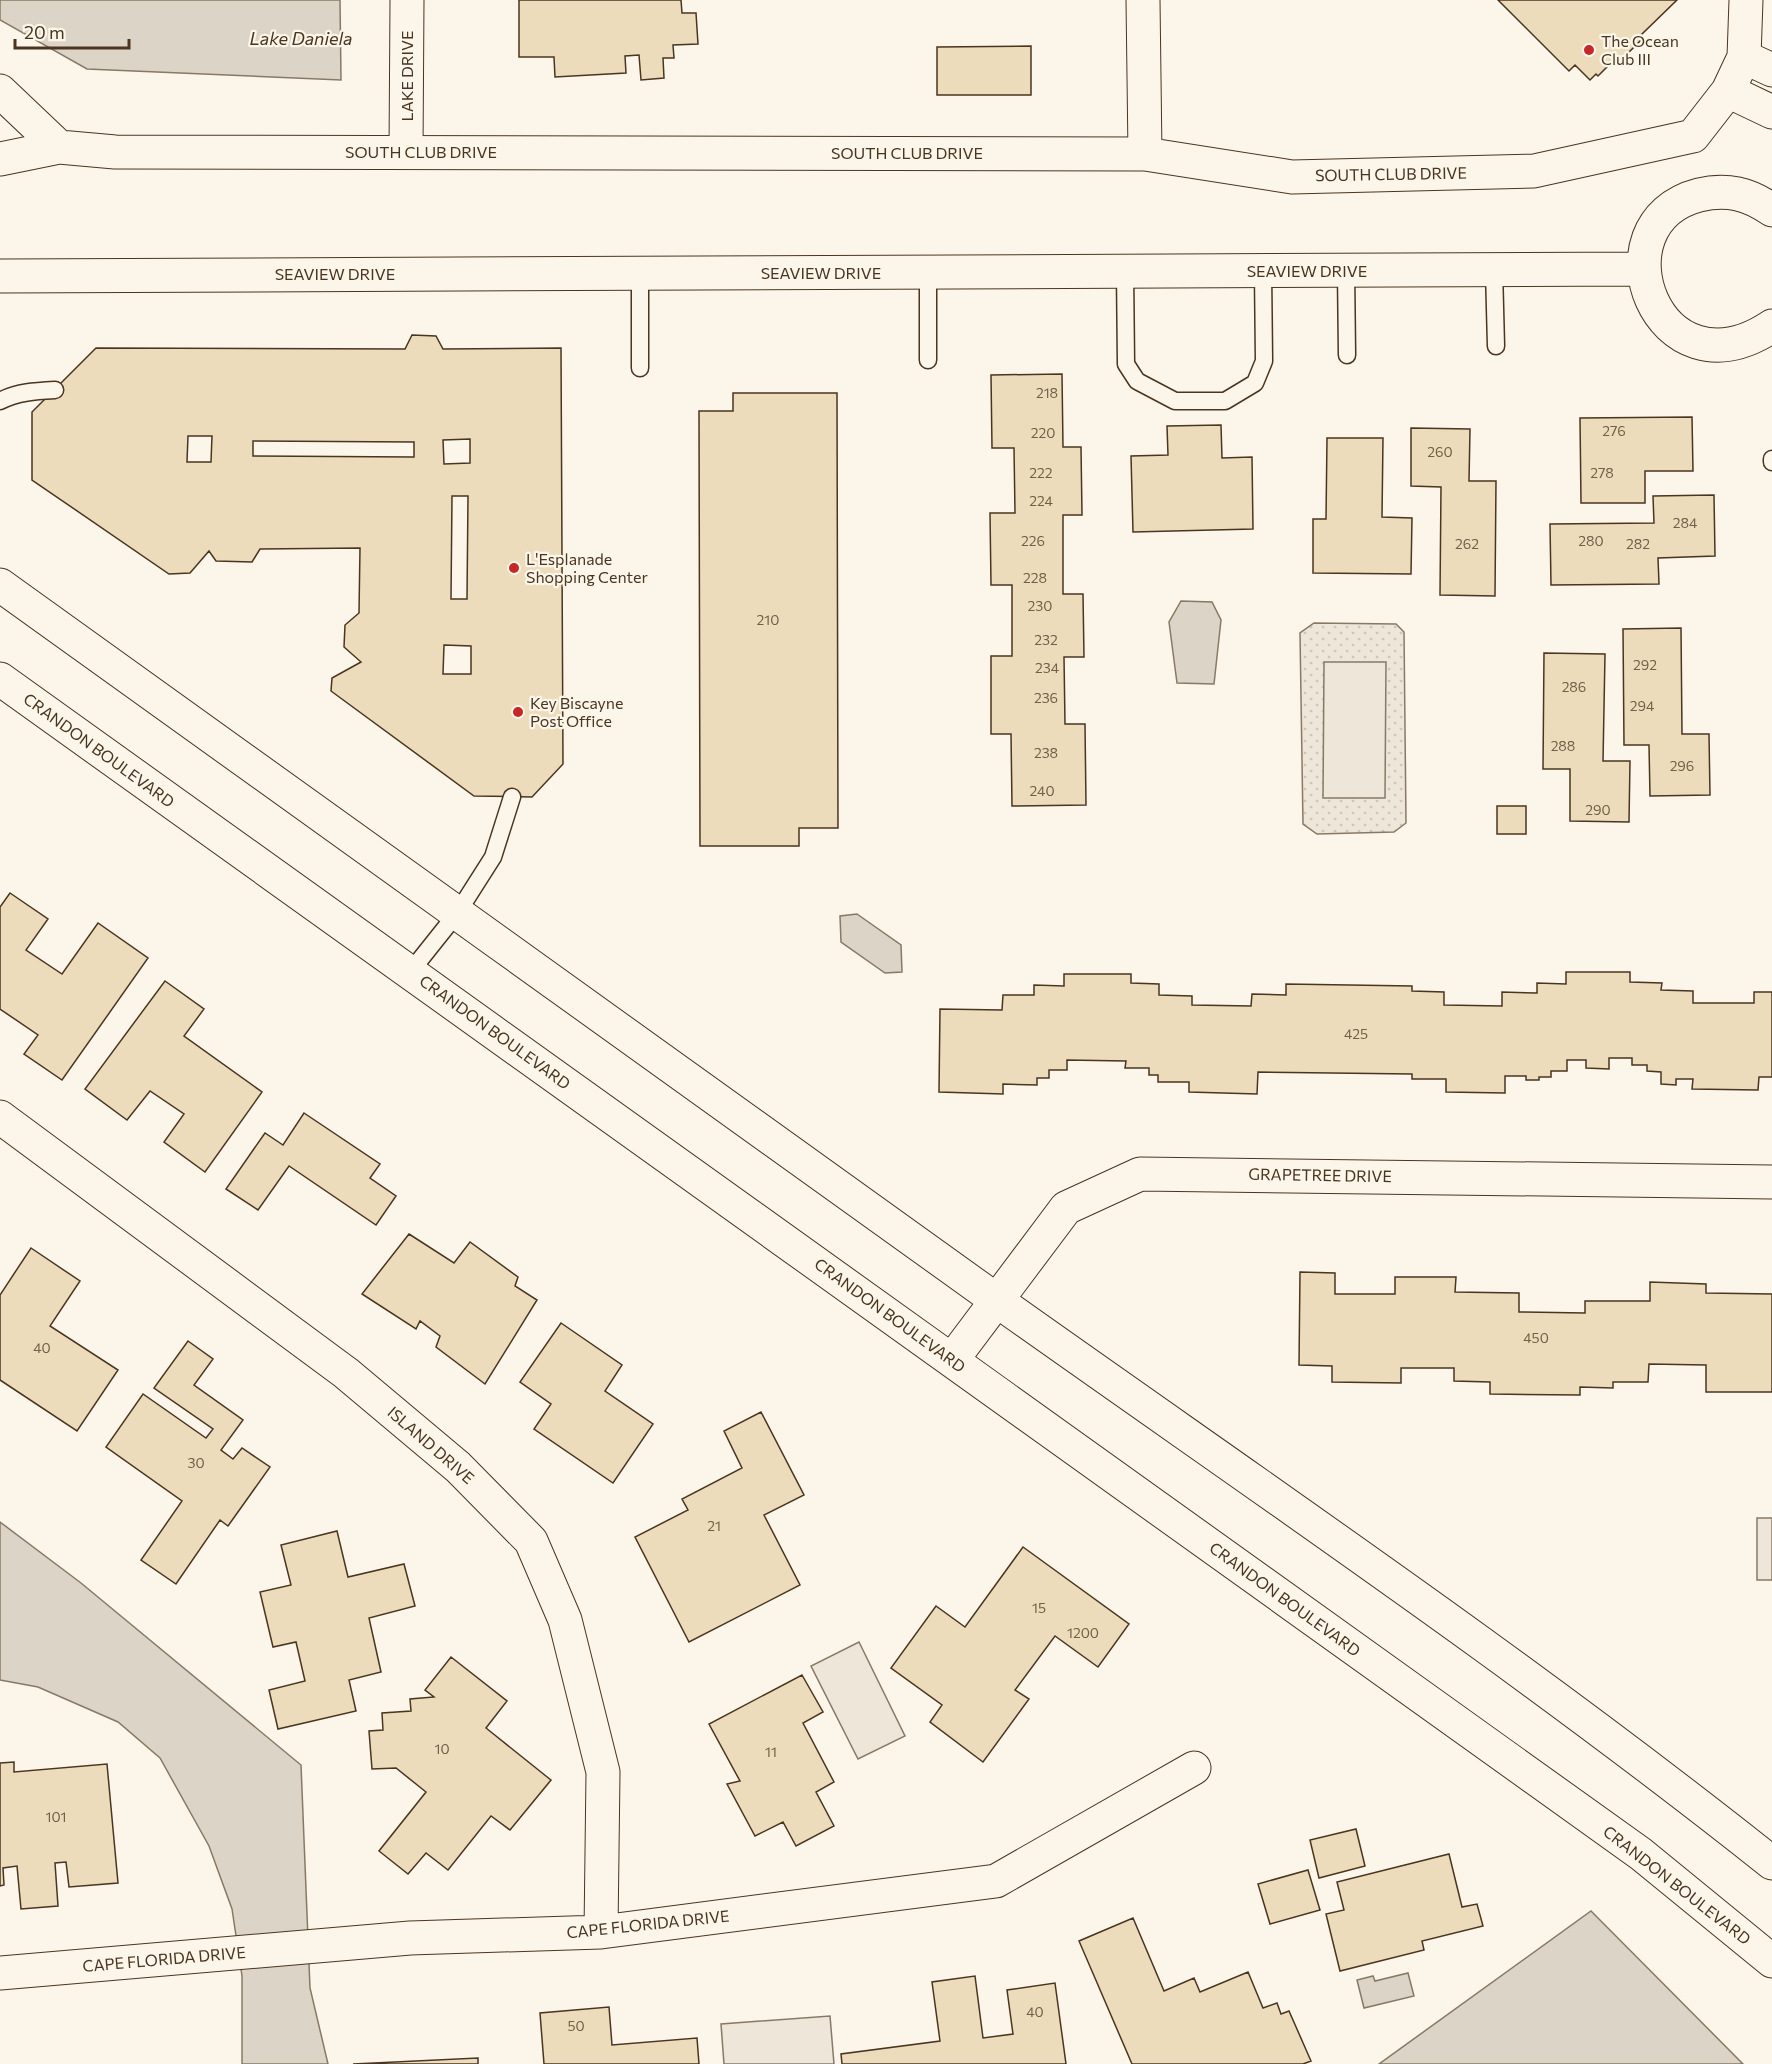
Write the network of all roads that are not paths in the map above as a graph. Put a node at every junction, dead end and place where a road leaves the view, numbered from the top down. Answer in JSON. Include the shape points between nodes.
{"nodes":[{"id":1,"x":407,"y":0,"type":"edge"},
{"id":2,"x":1143,"y":0,"type":"edge"},
{"id":3,"x":1746,"y":0,"type":"edge"},
{"id":4,"x":1758,"y":63,"type":"edge"},
{"id":5,"x":0,"y":91,"type":"edge"},
{"id":6,"x":1728,"y":91,"type":"junction"},
{"id":7,"x":1772,"y":112,"type":"edge"},
{"id":8,"x":59,"y":147,"type":"junction"},
{"id":9,"x":406,"y":152,"type":"junction"},
{"id":10,"x":1145,"y":154,"type":"junction"},
{"id":11,"x":0,"y":159,"type":"edge"},
{"id":12,"x":1772,"y":210,"type":"edge"},
{"id":13,"x":1643,"y":269,"type":"junction"},
{"id":14,"x":1346,"y":270,"type":"junction"},
{"id":15,"x":1494,"y":270,"type":"junction"},
{"id":16,"x":1125,"y":271,"type":"junction"},
{"id":17,"x":1263,"y":271,"type":"junction"},
{"id":18,"x":928,"y":272,"type":"junction"},
{"id":19,"x":640,"y":274,"type":"junction"},
{"id":20,"x":0,"y":276,"type":"edge"},
{"id":21,"x":1772,"y":326,"type":"edge"},
{"id":22,"x":1772,"y":334,"type":"edge"},
{"id":23,"x":1496,"y":345,"type":"dead end"},
{"id":24,"x":1347,"y":355,"type":"dead end"},
{"id":25,"x":928,"y":360,"type":"dead end"},
{"id":26,"x":640,"y":368,"type":"dead end"},
{"id":27,"x":55,"y":390,"type":"dead end"},
{"id":28,"x":0,"y":402,"type":"edge"},
{"id":29,"x":0,"y":585,"type":"edge"},
{"id":30,"x":0,"y":679,"type":"edge"},
{"id":31,"x":512,"y":797,"type":"dead end"},
{"id":32,"x":458,"y":912,"type":"junction"},
{"id":33,"x":411,"y":971,"type":"junction"},
{"id":34,"x":0,"y":1117,"type":"edge"},
{"id":35,"x":1772,"y":1182,"type":"edge"},
{"id":36,"x":997,"y":1300,"type":"junction"},
{"id":37,"x":952,"y":1360,"type":"junction"},
{"id":38,"x":1194,"y":1768,"type":"dead end"},
{"id":39,"x":1772,"y":1863,"type":"edge"},
{"id":40,"x":601,"y":1932,"type":"junction"},
{"id":41,"x":1772,"y":1961,"type":"edge"},
{"id":42,"x":0,"y":1973,"type":"edge"}],
"edges":[{"from":1,"to":9,"type":"street","name":"LAKE DRIVE"},
{"from":2,"to":10,"type":"street"},
{"from":3,"to":4,"type":"street","name":"SOUTH CLUB DRIVE"},
{"from":4,"to":6,"type":"street","name":"SOUTH CLUB DRIVE"},
{"from":5,"to":8,"type":"street"},
{"from":6,"to":7,"type":"street"},
{"from":6,"to":10,"type":"street","name":"SOUTH CLUB DRIVE","via":[[1693,136],[1534,171],[1292,177]]},
{"from":8,"to":9,"type":"street","name":"SOUTH CLUB DRIVE","via":[[115,152]]},
{"from":8,"to":11,"type":"street","name":"SOUTH CLUB DRIVE"},
{"from":9,"to":10,"type":"street","name":"SOUTH CLUB DRIVE"},
{"from":12,"to":13,"type":"street","via":[[1735,192],[1712,191],[1690,197],[1671,209],[1656,226],[1646,247]]},
{"from":13,"to":15,"type":"street","name":"SEAVIEW DRIVE"},
{"from":13,"to":21,"type":"street","via":[[1647,294],[1659,316],[1685,336],[1701,343],[1726,345],[1750,340]]},
{"from":14,"to":15,"type":"street","name":"SEAVIEW DRIVE"},
{"from":14,"to":17,"type":"street","name":"SEAVIEW DRIVE"},
{"from":14,"to":24,"type":"lane"},
{"from":15,"to":23,"type":"lane"},
{"from":16,"to":17,"type":"street","name":"SEAVIEW DRIVE"},
{"from":16,"to":17,"type":"lane","via":[[1126,364],[1137,381],[1175,401],[1225,401],[1255,383],[1264,361]]},
{"from":16,"to":18,"type":"street","name":"SEAVIEW DRIVE"},
{"from":18,"to":19,"type":"street","name":"SEAVIEW DRIVE"},
{"from":18,"to":25,"type":"lane"},
{"from":19,"to":20,"type":"street","name":"SEAVIEW DRIVE"},
{"from":19,"to":26,"type":"lane"},
{"from":21,"to":22,"type":"lane"},
{"from":27,"to":28,"type":"lane","via":[[32,391]]},
{"from":29,"to":32,"type":"street"},
{"from":30,"to":33,"type":"street","name":"CRANDON BOULEVARD"},
{"from":31,"to":32,"type":"lane","via":[[493,857]]},
{"from":32,"to":33,"type":"lane"},
{"from":32,"to":36,"type":"street"},
{"from":33,"to":37,"type":"street","name":"CRANDON BOULEVARD"},
{"from":34,"to":40,"type":"street","name":"ISLAND DRIVE","via":[[346,1373],[458,1467],[531,1541],[565,1620],[603,1772]]},
{"from":35,"to":36,"type":"street","name":"GRAPETREE DRIVE","via":[[1140,1174],[1066,1208]]},
{"from":36,"to":37,"type":"street","name":"GRAPETREE DRIVE"},
{"from":36,"to":39,"type":"street","via":[[1667,1779]]},
{"from":37,"to":41,"type":"street","name":"CRANDON BOULEVARD","via":[[1641,1854]]},
{"from":38,"to":40,"type":"street","name":"CAPE FLORIDA DRIVE","via":[[996,1881]]},
{"from":40,"to":42,"type":"street","name":"CAPE FLORIDA DRIVE","via":[[410,1938]]}]}
